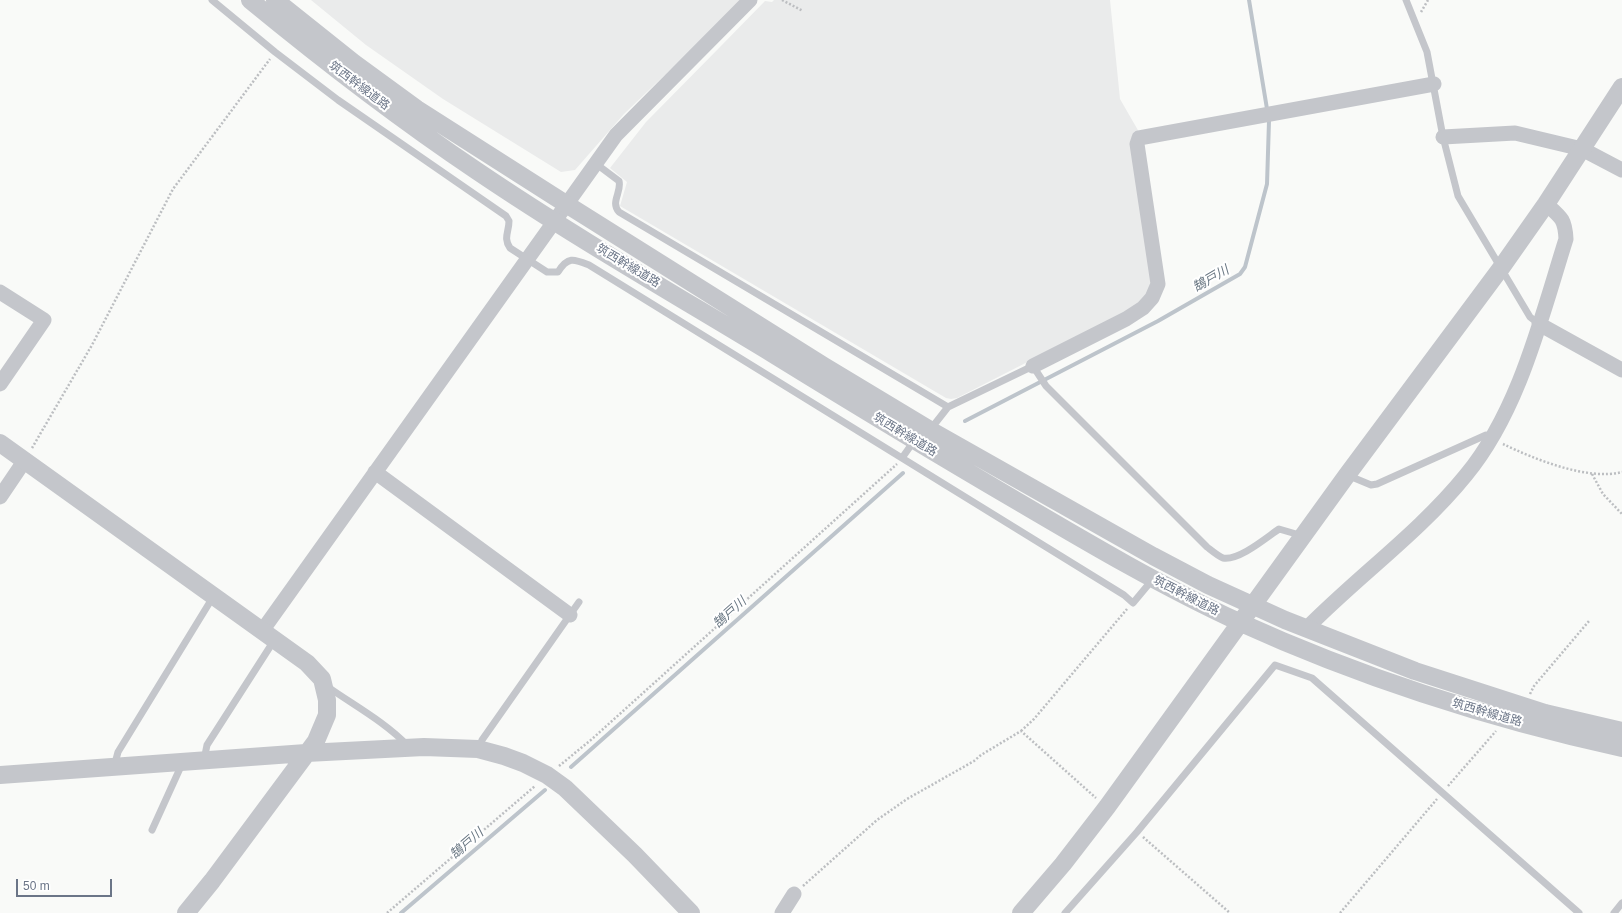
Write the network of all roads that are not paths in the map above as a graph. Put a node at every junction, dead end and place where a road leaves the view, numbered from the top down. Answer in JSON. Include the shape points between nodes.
{"nodes":[{"id":1,"x":212,"y":0,"type":"edge"},
{"id":2,"x":250,"y":0,"type":"edge"},
{"id":3,"x":275,"y":0,"type":"edge"},
{"id":4,"x":750,"y":0,"type":"edge"},
{"id":5,"x":1406,"y":0,"type":"edge"},
{"id":6,"x":1434,"y":84,"type":"junction"},
{"id":7,"x":1622,"y":88,"type":"edge"},
{"id":8,"x":1443,"y":137,"type":"junction"},
{"id":9,"x":1582,"y":148,"type":"junction"},
{"id":10,"x":595,"y":164,"type":"junction"},
{"id":11,"x":1622,"y":170,"type":"edge"},
{"id":12,"x":566,"y":204,"type":"junction"},
{"id":13,"x":1546,"y":204,"type":"junction"},
{"id":14,"x":554,"y":221,"type":"junction"},
{"id":15,"x":527,"y":259,"type":"junction"},
{"id":16,"x":1501,"y":268,"type":"junction"},
{"id":17,"x":0,"y":292,"type":"edge"},
{"id":18,"x":1539,"y":324,"type":"junction"},
{"id":19,"x":1034,"y":366,"type":"junction"},
{"id":20,"x":1622,"y":370,"type":"edge"},
{"id":21,"x":0,"y":384,"type":"edge"},
{"id":22,"x":948,"y":407,"type":"junction"},
{"id":23,"x":930,"y":430,"type":"junction"},
{"id":24,"x":1492,"y":438,"type":"junction"},
{"id":25,"x":914,"y":441,"type":"junction"},
{"id":26,"x":0,"y":443,"type":"edge"},
{"id":27,"x":902,"y":458,"type":"junction"},
{"id":28,"x":25,"y":460,"type":"junction"},
{"id":29,"x":375,"y":472,"type":"junction"},
{"id":30,"x":1346,"y":475,"type":"junction"},
{"id":31,"x":0,"y":497,"type":"edge"},
{"id":32,"x":1303,"y":536,"type":"junction"},
{"id":33,"x":1152,"y":579,"type":"junction"},
{"id":34,"x":213,"y":596,"type":"junction"},
{"id":35,"x":579,"y":602,"type":"dead end"},
{"id":36,"x":1253,"y":606,"type":"junction"},
{"id":37,"x":570,"y":615,"type":"junction"},
{"id":38,"x":1240,"y":622,"type":"junction"},
{"id":39,"x":1306,"y":629,"type":"junction"},
{"id":40,"x":268,"y":635,"type":"junction"},
{"id":41,"x":323,"y":684,"type":"junction"},
{"id":42,"x":1622,"y":731,"type":"edge"},
{"id":43,"x":410,"y":748,"type":"junction"},
{"id":44,"x":1622,"y":748,"type":"edge"},
{"id":45,"x":478,"y":749,"type":"junction"},
{"id":46,"x":306,"y":753,"type":"junction"},
{"id":47,"x":204,"y":761,"type":"junction"},
{"id":48,"x":183,"y":762,"type":"junction"},
{"id":49,"x":114,"y":767,"type":"junction"},
{"id":50,"x":0,"y":775,"type":"edge"},
{"id":51,"x":152,"y":830,"type":"dead end"},
{"id":52,"x":794,"y":894,"type":"road end"},
{"id":53,"x":1622,"y":904,"type":"edge"},
{"id":54,"x":186,"y":913,"type":"edge"},
{"id":55,"x":691,"y":913,"type":"edge"},
{"id":56,"x":782,"y":913,"type":"edge"},
{"id":57,"x":1021,"y":913,"type":"edge"},
{"id":58,"x":1065,"y":913,"type":"edge"},
{"id":59,"x":1579,"y":913,"type":"edge"},
{"id":60,"x":1614,"y":913,"type":"edge"}],
"edges":[{"from":1,"to":15,"type":"lane","via":[[274,52],[338,100],[506,216],[509,221],[506,243]]},
{"from":2,"to":14,"type":"street","name":"筑西幹線道路","via":[[305,46],[419,131]]},
{"from":3,"to":12,"type":"street","name":"筑西幹線道路","via":[[417,109]]},
{"from":4,"to":10,"type":"street","via":[[627,123]]},
{"from":5,"to":6,"type":"lane","via":[[1427,52]]},
{"from":6,"to":8,"type":"lane"},
{"from":6,"to":19,"type":"street","via":[[1139,138],[1137,144],[1158,284],[1152,298],[1143,308],[1126,319]]},
{"from":7,"to":9,"type":"street"},
{"from":8,"to":9,"type":"street","via":[[1516,133]]},
{"from":8,"to":16,"type":"lane","via":[[1458,196]]},
{"from":9,"to":11,"type":"street"},
{"from":9,"to":13,"type":"street"},
{"from":10,"to":12,"type":"street"},
{"from":10,"to":22,"type":"lane","via":[[619,181],[615,206],[619,212]]},
{"from":12,"to":14,"type":"street"},
{"from":12,"to":23,"type":"street","name":"筑西幹線道路"},
{"from":13,"to":16,"type":"street"},
{"from":13,"to":18,"type":"street","via":[[1560,216],[1566,226],[1566,239]]},
{"from":14,"to":15,"type":"street"},
{"from":14,"to":25,"type":"street","name":"筑西幹線道路"},
{"from":15,"to":27,"type":"lane","via":[[547,272],[558,272],[569,260],[589,265]]},
{"from":15,"to":29,"type":"street"},
{"from":16,"to":18,"type":"lane","via":[[1530,317]]},
{"from":16,"to":30,"type":"street"},
{"from":17,"to":21,"type":"street","via":[[44,320]]},
{"from":18,"to":20,"type":"street"},
{"from":18,"to":24,"type":"street","via":[[1522,374]]},
{"from":19,"to":22,"type":"lane"},
{"from":19,"to":32,"type":"lane","via":[[1046,386],[1207,547],[1223,558],[1243,553],[1279,528]]},
{"from":22,"to":23,"type":"lane"},
{"from":23,"to":36,"type":"street","name":"筑西幹線道路","via":[[1140,549]]},
{"from":24,"to":30,"type":"lane","via":[[1486,435],[1377,484],[1371,485]]},
{"from":24,"to":39,"type":"street","via":[[1467,475],[1442,502]]},
{"from":25,"to":27,"type":"lane"},
{"from":25,"to":33,"type":"street","name":"筑西幹線道路"},
{"from":26,"to":28,"type":"street"},
{"from":27,"to":33,"type":"lane","via":[[1133,603]]},
{"from":28,"to":31,"type":"street"},
{"from":28,"to":34,"type":"street"},
{"from":29,"to":37,"type":"street"},
{"from":29,"to":40,"type":"street"},
{"from":30,"to":32,"type":"street"},
{"from":32,"to":36,"type":"street"},
{"from":33,"to":38,"type":"street","name":"筑西幹線道路"},
{"from":34,"to":40,"type":"street"},
{"from":34,"to":49,"type":"lane","via":[[118,752]]},
{"from":35,"to":37,"type":"lane"},
{"from":36,"to":38,"type":"street"},
{"from":36,"to":39,"type":"street","name":"筑西幹線道路"},
{"from":37,"to":45,"type":"lane"},
{"from":38,"to":44,"type":"street","name":"筑西幹線道路","via":[[1394,685],[1501,718]]},
{"from":38,"to":57,"type":"street","via":[[1107,807]]},
{"from":39,"to":42,"type":"street","name":"筑西幹線道路","via":[[1415,671],[1522,706]]},
{"from":40,"to":41,"type":"street","via":[[307,663],[322,679]]},
{"from":40,"to":47,"type":"lane","via":[[207,745]]},
{"from":41,"to":43,"type":"lane","via":[[364,710],[400,737]]},
{"from":41,"to":46,"type":"street","via":[[327,715],[316,741]]},
{"from":43,"to":45,"type":"street"},
{"from":43,"to":46,"type":"street"},
{"from":45,"to":55,"type":"street","via":[[504,756],[547,775],[565,788]]},
{"from":46,"to":47,"type":"street"},
{"from":46,"to":54,"type":"street"},
{"from":47,"to":48,"type":"street"},
{"from":48,"to":49,"type":"street"},
{"from":48,"to":51,"type":"lane"},
{"from":49,"to":50,"type":"street"},
{"from":52,"to":56,"type":"street"},
{"from":53,"to":60,"type":"lane"},
{"from":58,"to":59,"type":"lane","via":[[1137,832],[1275,665],[1312,678]]}]}
